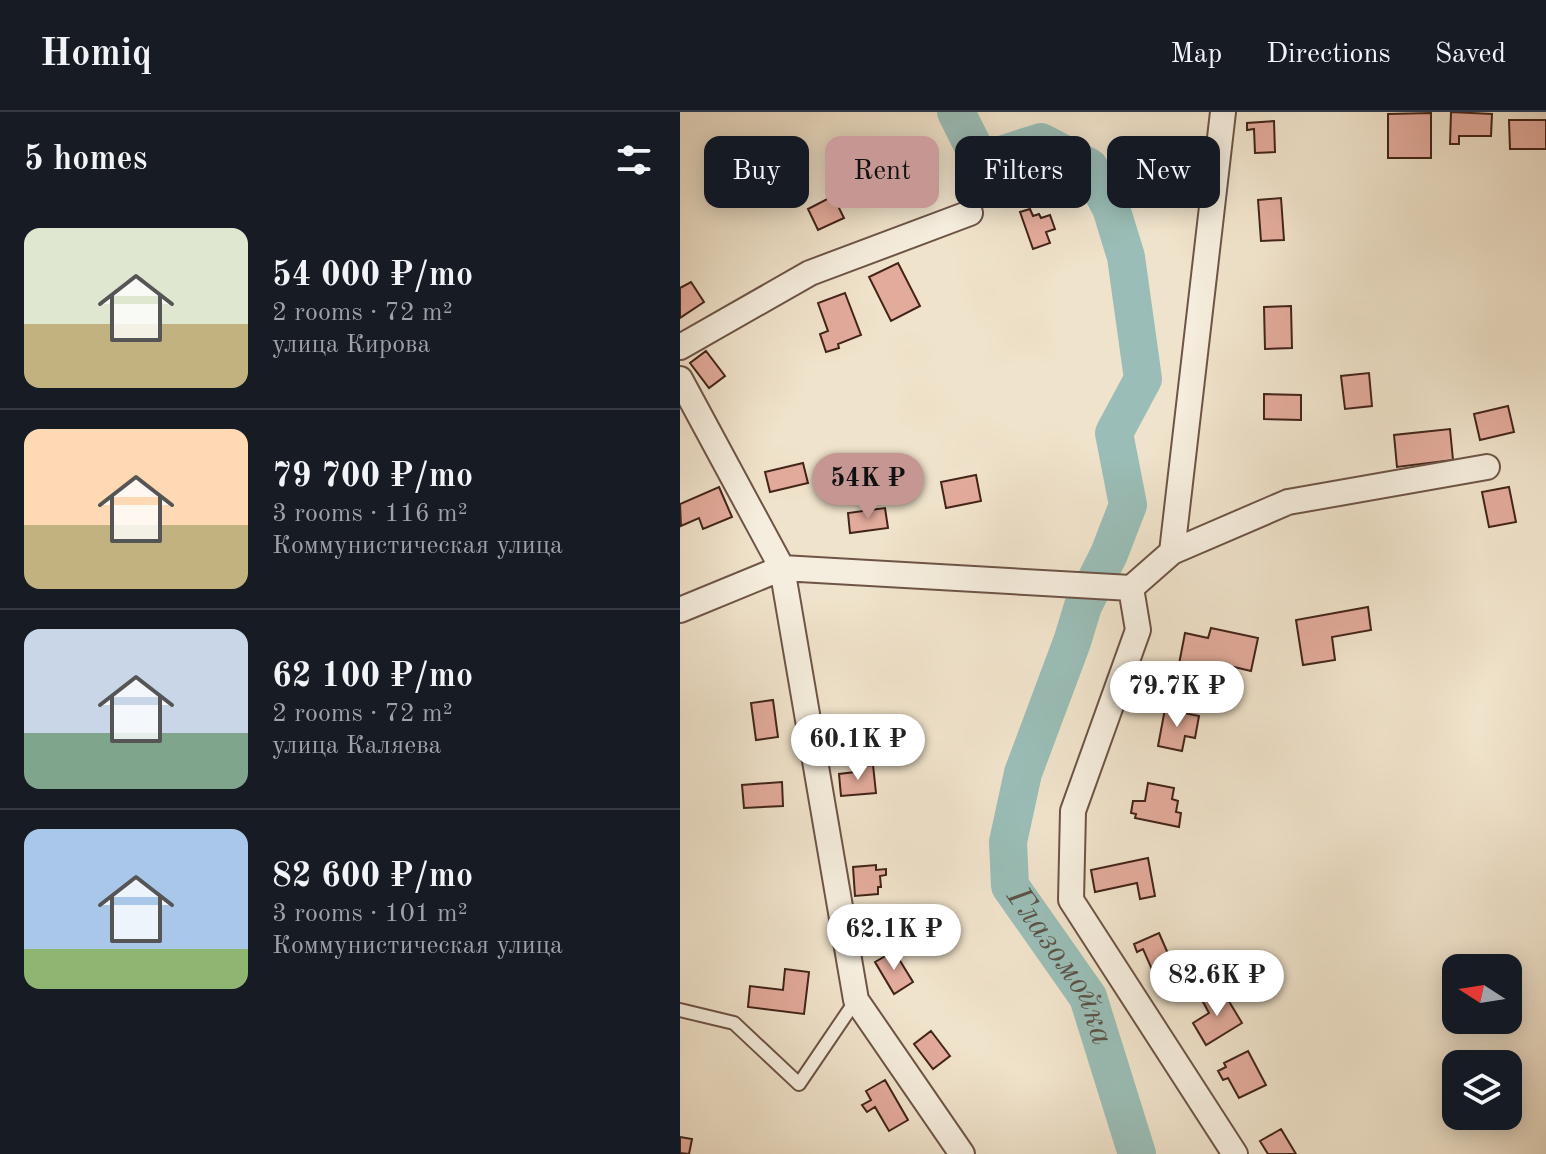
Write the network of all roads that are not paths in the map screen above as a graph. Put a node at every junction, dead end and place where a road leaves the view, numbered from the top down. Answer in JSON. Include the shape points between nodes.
{"nodes":[{"id":1,"x":1223,"y":112,"type":"edge"},
{"id":2,"x":970,"y":213,"type":"dead end"},
{"id":3,"x":680,"y":347,"type":"edge"},
{"id":4,"x":680,"y":379,"type":"edge"},
{"id":5,"x":1487,"y":467,"type":"dead end"},
{"id":6,"x":1172,"y":552,"type":"junction"},
{"id":7,"x":782,"y":568,"type":"junction"},
{"id":8,"x":1131,"y":588,"type":"junction"},
{"id":9,"x":680,"y":610,"type":"edge"},
{"id":10,"x":856,"y":1000,"type":"junction"},
{"id":11,"x":680,"y":1010,"type":"edge"},
{"id":12,"x":962,"y":1154,"type":"edge"},
{"id":13,"x":1235,"y":1154,"type":"edge"}],
"edges":[{"from":1,"to":6,"type":"street"},
{"from":2,"to":3,"type":"street","via":[[810,273]]},
{"from":4,"to":7,"type":"street"},
{"from":5,"to":6,"type":"street","via":[[1288,502]]},
{"from":6,"to":8,"type":"street"},
{"from":7,"to":8,"type":"street"},
{"from":7,"to":9,"type":"street"},
{"from":7,"to":10,"type":"street"},
{"from":8,"to":13,"type":"street","via":[[1138,630],[1073,811],[1071,900]]},
{"from":10,"to":11,"type":"lane","via":[[799,1084],[734,1023]]},
{"from":10,"to":12,"type":"street"}]}
